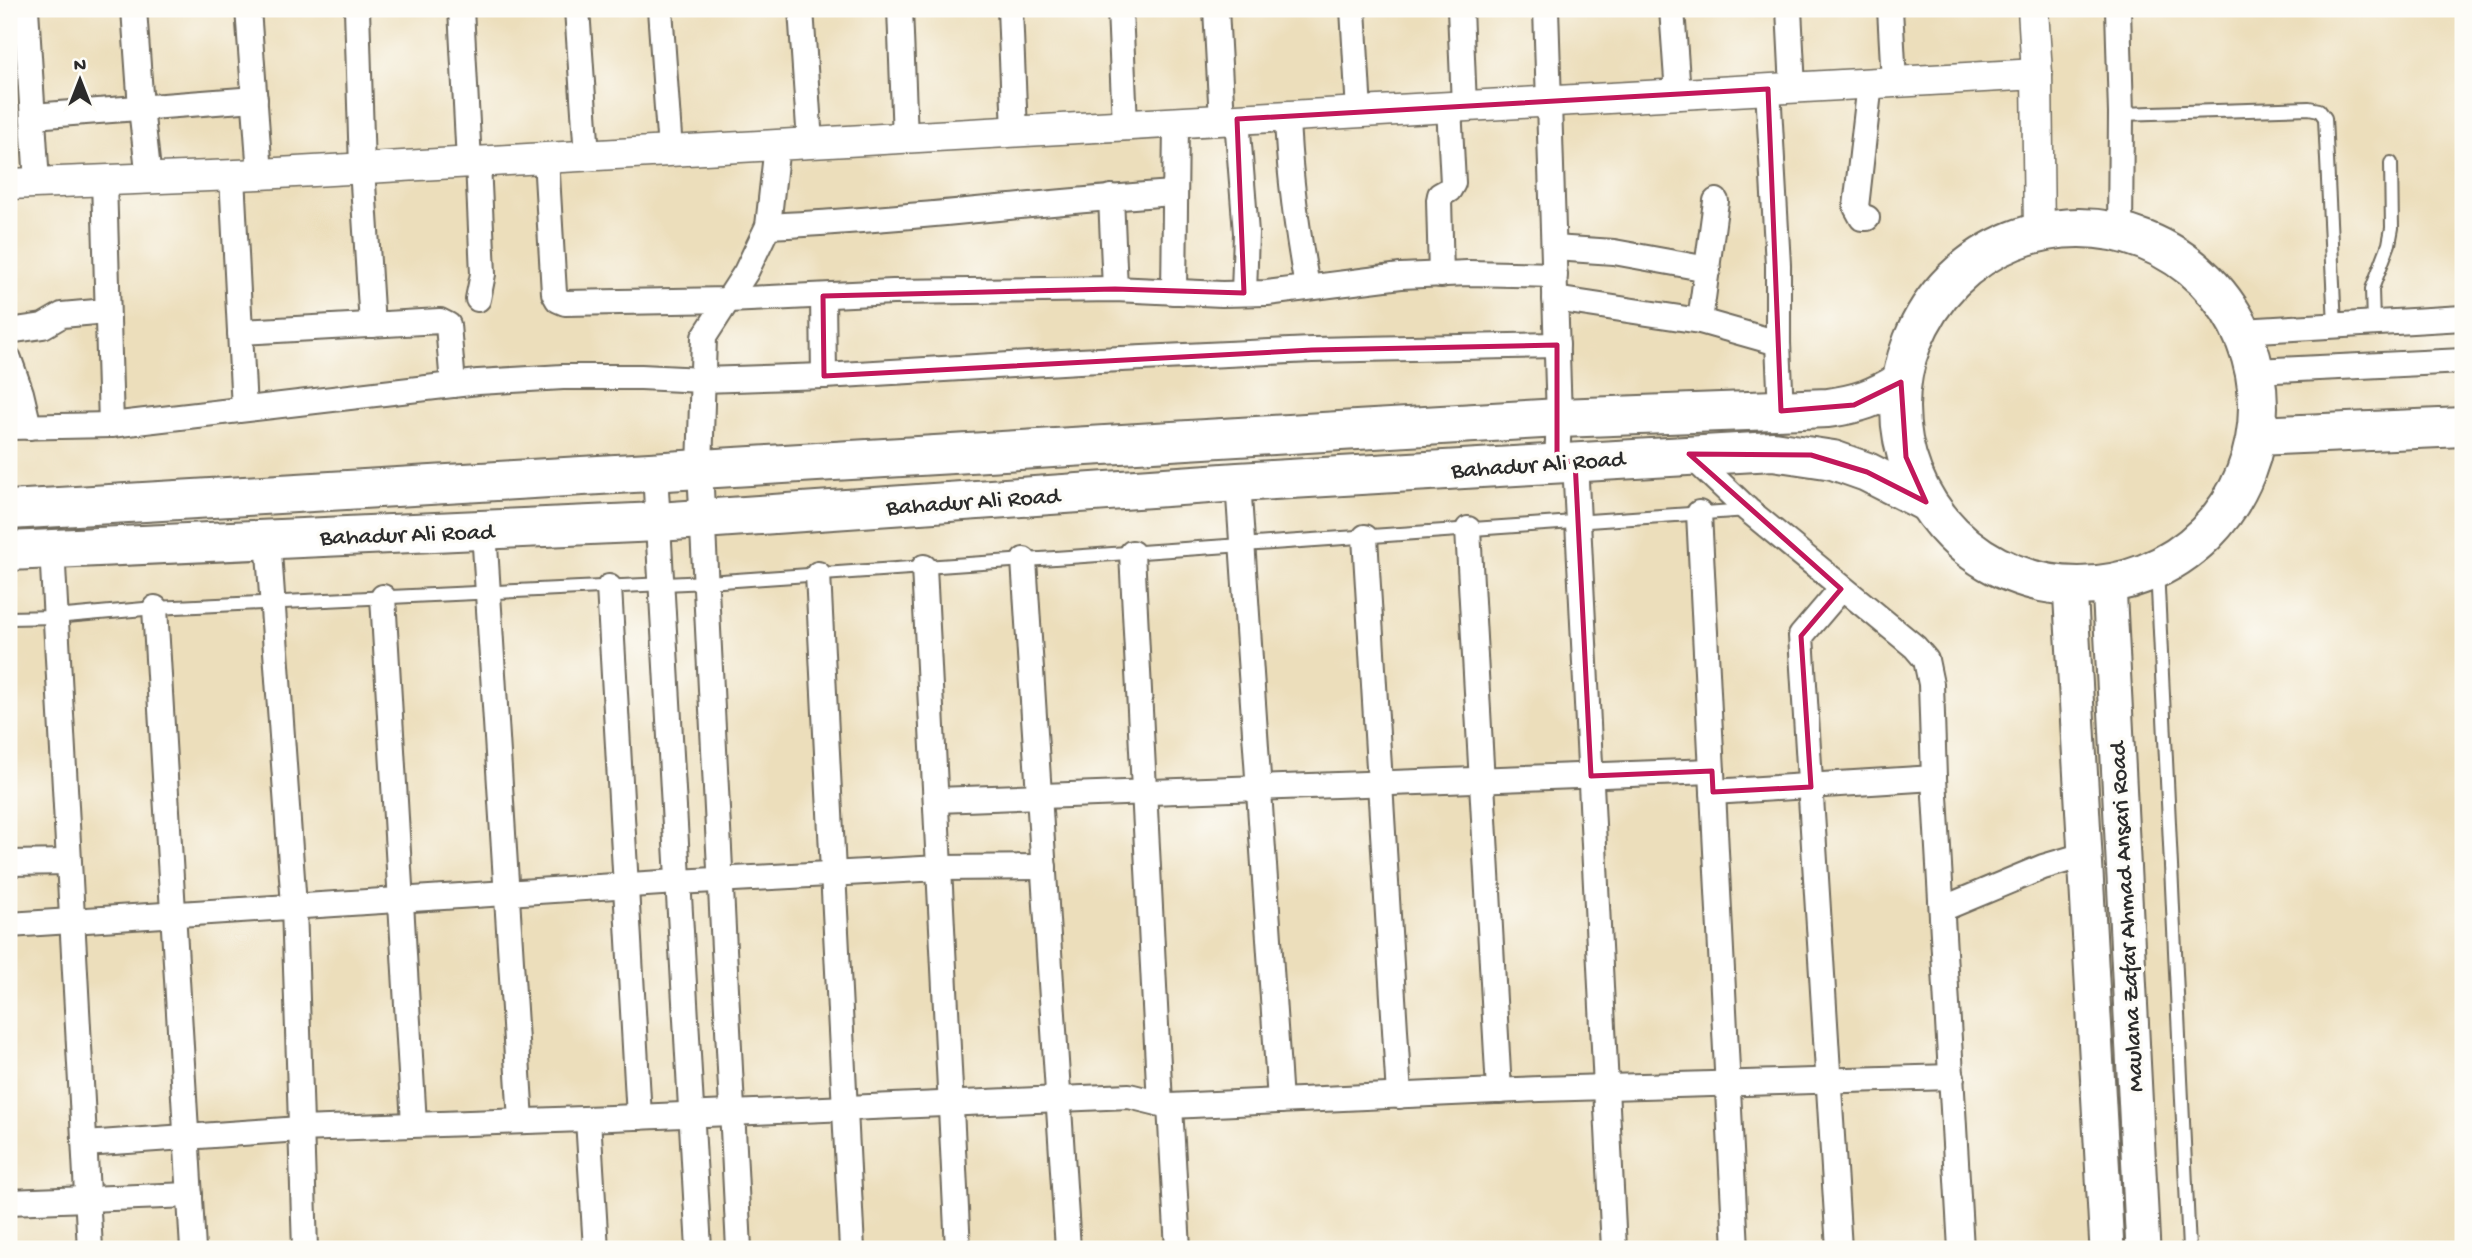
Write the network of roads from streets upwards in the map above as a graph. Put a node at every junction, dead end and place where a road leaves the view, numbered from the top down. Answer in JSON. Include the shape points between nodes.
{"nodes":[{"id":1,"x":26,"y":9,"type":"edge"},
{"id":2,"x":134,"y":9,"type":"edge"},
{"id":3,"x":248,"y":9,"type":"edge"},
{"id":4,"x":356,"y":9,"type":"edge"},
{"id":5,"x":461,"y":9,"type":"edge"},
{"id":6,"x":577,"y":9,"type":"edge"},
{"id":7,"x":660,"y":9,"type":"edge"},
{"id":8,"x":801,"y":9,"type":"edge"},
{"id":9,"x":900,"y":9,"type":"edge"},
{"id":10,"x":1010,"y":9,"type":"edge"},
{"id":11,"x":1120,"y":9,"type":"edge"},
{"id":12,"x":1216,"y":9,"type":"edge"},
{"id":13,"x":1353,"y":9,"type":"edge"},
{"id":14,"x":1460,"y":9,"type":"edge"},
{"id":15,"x":1546,"y":9,"type":"edge"},
{"id":16,"x":1672,"y":9,"type":"edge"},
{"id":17,"x":1788,"y":9,"type":"edge"},
{"id":18,"x":1890,"y":9,"type":"edge"},
{"id":19,"x":2033,"y":9,"type":"edge"},
{"id":20,"x":2118,"y":9,"type":"edge"},
{"id":21,"x":2037,"y":74,"type":"junction"},
{"id":22,"x":1882,"y":83,"type":"junction"},
{"id":23,"x":1781,"y":89,"type":"junction"},
{"id":24,"x":1678,"y":94,"type":"junction"},
{"id":25,"x":255,"y":99,"type":"junction"},
{"id":26,"x":1550,"y":101,"type":"junction"},
{"id":27,"x":1457,"y":107,"type":"junction"},
{"id":28,"x":141,"y":108,"type":"junction"},
{"id":29,"x":1359,"y":112,"type":"junction"},
{"id":30,"x":33,"y":116,"type":"junction"},
{"id":31,"x":1287,"y":117,"type":"junction"},
{"id":32,"x":1230,"y":120,"type":"junction"},
{"id":33,"x":1176,"y":122,"type":"junction"},
{"id":34,"x":1125,"y":125,"type":"junction"},
{"id":35,"x":1015,"y":132,"type":"junction"},
{"id":36,"x":905,"y":138,"type":"junction"},
{"id":37,"x":810,"y":143,"type":"junction"},
{"id":38,"x":777,"y":145,"type":"junction"},
{"id":39,"x":670,"y":151,"type":"junction"},
{"id":40,"x":587,"y":156,"type":"junction"},
{"id":41,"x":546,"y":158,"type":"junction"},
{"id":42,"x":474,"y":162,"type":"junction"},
{"id":43,"x":362,"y":168,"type":"junction"},
{"id":44,"x":246,"y":175,"type":"junction"},
{"id":45,"x":149,"y":179,"type":"junction"},
{"id":46,"x":104,"y":180,"type":"junction"},
{"id":47,"x":23,"y":183,"type":"edge"},
{"id":48,"x":1174,"y":193,"type":"junction"},
{"id":49,"x":1111,"y":197,"type":"junction"},
{"id":50,"x":1716,"y":201,"type":"dead end"},
{"id":51,"x":1867,"y":218,"type":"dead end"},
{"id":52,"x":768,"y":226,"type":"junction"},
{"id":53,"x":2039,"y":233,"type":"junction"},
{"id":54,"x":2120,"y":233,"type":"junction"},
{"id":55,"x":1554,"y":248,"type":"junction"},
{"id":56,"x":1708,"y":269,"type":"junction"},
{"id":57,"x":1441,"y":275,"type":"junction"},
{"id":58,"x":1307,"y":287,"type":"junction"},
{"id":59,"x":1555,"y":287,"type":"junction"},
{"id":60,"x":1115,"y":289,"type":"junction"},
{"id":61,"x":1174,"y":292,"type":"junction"},
{"id":62,"x":1244,"y":293,"type":"junction"},
{"id":63,"x":823,"y":296,"type":"junction"},
{"id":64,"x":478,"y":299,"type":"dead end"},
{"id":65,"x":728,"y":300,"type":"junction"},
{"id":66,"x":107,"y":311,"type":"junction"},
{"id":67,"x":2463,"y":318,"type":"edge"},
{"id":68,"x":1700,"y":321,"type":"junction"},
{"id":69,"x":372,"y":324,"type":"junction"},
{"id":70,"x":9,"y":331,"type":"edge"},
{"id":71,"x":2242,"y":331,"type":"junction"},
{"id":72,"x":240,"y":332,"type":"junction"},
{"id":73,"x":1778,"y":343,"type":"junction"},
{"id":74,"x":1557,"y":345,"type":"junction"},
{"id":75,"x":9,"y":359,"type":"edge"},
{"id":76,"x":2463,"y":361,"type":"edge"},
{"id":77,"x":2255,"y":372,"type":"junction"},
{"id":78,"x":824,"y":376,"type":"junction"},
{"id":79,"x":702,"y":380,"type":"junction"},
{"id":80,"x":1901,"y":382,"type":"junction"},
{"id":81,"x":453,"y":385,"type":"junction"},
{"id":82,"x":244,"y":409,"type":"junction"},
{"id":83,"x":1781,"y":411,"type":"junction"},
{"id":84,"x":1559,"y":418,"type":"junction"},
{"id":85,"x":111,"y":425,"type":"junction"},
{"id":86,"x":19,"y":427,"type":"edge"},
{"id":87,"x":2463,"y":427,"type":"edge"},
{"id":88,"x":2256,"y":436,"type":"junction"},
{"id":89,"x":1689,"y":454,"type":"junction"},
{"id":90,"x":1566,"y":461,"type":"junction"},
{"id":91,"x":700,"y":469,"type":"junction"},
{"id":92,"x":655,"y":472,"type":"junction"},
{"id":93,"x":1238,"y":482,"type":"junction"},
{"id":94,"x":1926,"y":502,"type":"junction"},
{"id":95,"x":9,"y":510,"type":"edge"},
{"id":96,"x":1699,"y":513,"type":"road end"},
{"id":97,"x":703,"y":519,"type":"junction"},
{"id":98,"x":658,"y":522,"type":"junction"},
{"id":99,"x":1468,"y":529,"type":"road end"},
{"id":100,"x":484,"y":530,"type":"junction"},
{"id":101,"x":1364,"y":537,"type":"road end"},
{"id":102,"x":268,"y":538,"type":"junction"},
{"id":103,"x":52,"y":548,"type":"junction"},
{"id":104,"x":9,"y":551,"type":"edge"},
{"id":105,"x":1132,"y":553,"type":"road end"},
{"id":106,"x":1024,"y":560,"type":"road end"},
{"id":107,"x":924,"y":567,"type":"road end"},
{"id":108,"x":818,"y":574,"type":"road end"},
{"id":109,"x":2109,"y":584,"type":"junction"},
{"id":110,"x":2070,"y":586,"type":"junction"},
{"id":111,"x":609,"y":587,"type":"road end"},
{"id":112,"x":1841,"y":589,"type":"junction"},
{"id":113,"x":383,"y":597,"type":"road end"},
{"id":114,"x":155,"y":608,"type":"road end"},
{"id":115,"x":1591,"y":776,"type":"junction"},
{"id":116,"x":1934,"y":778,"type":"junction"},
{"id":117,"x":1482,"y":780,"type":"junction"},
{"id":118,"x":1713,"y":782,"type":"junction"},
{"id":119,"x":1380,"y":783,"type":"junction"},
{"id":120,"x":1811,"y":787,"type":"junction"},
{"id":121,"x":1258,"y":788,"type":"junction"},
{"id":122,"x":1144,"y":792,"type":"junction"},
{"id":123,"x":1040,"y":796,"type":"junction"},
{"id":124,"x":937,"y":800,"type":"junction"},
{"id":125,"x":2084,"y":855,"type":"junction"},
{"id":126,"x":68,"y":862,"type":"junction"},
{"id":127,"x":9,"y":863,"type":"edge"},
{"id":128,"x":1044,"y":867,"type":"junction"},
{"id":129,"x":940,"y":868,"type":"junction"},
{"id":130,"x":833,"y":874,"type":"junction"},
{"id":131,"x":721,"y":881,"type":"junction"},
{"id":132,"x":677,"y":882,"type":"junction"},
{"id":133,"x":626,"y":887,"type":"junction"},
{"id":134,"x":508,"y":894,"type":"junction"},
{"id":135,"x":401,"y":900,"type":"junction"},
{"id":136,"x":294,"y":906,"type":"junction"},
{"id":137,"x":1942,"y":909,"type":"junction"},
{"id":138,"x":175,"y":914,"type":"junction"},
{"id":139,"x":73,"y":919,"type":"junction"},
{"id":140,"x":9,"y":925,"type":"edge"},
{"id":141,"x":1952,"y":1077,"type":"junction"},
{"id":142,"x":1830,"y":1080,"type":"junction"},
{"id":143,"x":1728,"y":1083,"type":"junction"},
{"id":144,"x":1606,"y":1087,"type":"junction"},
{"id":145,"x":1499,"y":1091,"type":"junction"},
{"id":146,"x":1399,"y":1096,"type":"junction"},
{"id":147,"x":1059,"y":1099,"type":"junction"},
{"id":148,"x":1280,"y":1101,"type":"junction"},
{"id":149,"x":951,"y":1104,"type":"junction"},
{"id":150,"x":1165,"y":1105,"type":"junction"},
{"id":151,"x":845,"y":1109,"type":"junction"},
{"id":152,"x":732,"y":1113,"type":"junction"},
{"id":153,"x":690,"y":1115,"type":"junction"},
{"id":154,"x":639,"y":1117,"type":"junction"},
{"id":155,"x":588,"y":1119,"type":"junction"},
{"id":156,"x":522,"y":1121,"type":"junction"},
{"id":157,"x":414,"y":1125,"type":"junction"},
{"id":158,"x":300,"y":1129,"type":"junction"},
{"id":159,"x":187,"y":1137,"type":"junction"},
{"id":160,"x":85,"y":1144,"type":"junction"},
{"id":161,"x":190,"y":1195,"type":"junction"},
{"id":162,"x":87,"y":1200,"type":"junction"},
{"id":163,"x":9,"y":1202,"type":"edge"},
{"id":164,"x":90,"y":1249,"type":"edge"},
{"id":165,"x":193,"y":1249,"type":"edge"},
{"id":166,"x":305,"y":1249,"type":"edge"},
{"id":167,"x":596,"y":1249,"type":"edge"},
{"id":168,"x":699,"y":1249,"type":"edge"},
{"id":169,"x":739,"y":1249,"type":"edge"},
{"id":170,"x":852,"y":1249,"type":"edge"},
{"id":171,"x":958,"y":1249,"type":"edge"},
{"id":172,"x":1068,"y":1249,"type":"edge"},
{"id":173,"x":1178,"y":1249,"type":"edge"},
{"id":174,"x":1614,"y":1249,"type":"edge"},
{"id":175,"x":1736,"y":1249,"type":"edge"},
{"id":176,"x":1839,"y":1249,"type":"edge"},
{"id":177,"x":1961,"y":1249,"type":"edge"},
{"id":178,"x":2107,"y":1249,"type":"edge"},
{"id":179,"x":2143,"y":1249,"type":"edge"}],
"edges":[{"from":1,"to":30,"type":"street"},
{"from":2,"to":28,"type":"street"},
{"from":3,"to":25,"type":"street"},
{"from":4,"to":43,"type":"street"},
{"from":5,"to":42,"type":"street"},
{"from":6,"to":40,"type":"street"},
{"from":7,"to":39,"type":"street"},
{"from":8,"to":37,"type":"street"},
{"from":9,"to":36,"type":"street"},
{"from":10,"to":35,"type":"street"},
{"from":11,"to":34,"type":"street"},
{"from":12,"to":32,"type":"street"},
{"from":13,"to":29,"type":"street"},
{"from":14,"to":27,"type":"street"},
{"from":15,"to":26,"type":"street"},
{"from":16,"to":24,"type":"street"},
{"from":17,"to":23,"type":"street"},
{"from":18,"to":22,"type":"street"},
{"from":19,"to":21,"type":"street"},
{"from":20,"to":54,"type":"street"},
{"from":21,"to":22,"type":"street"},
{"from":21,"to":53,"type":"street"},
{"from":22,"to":23,"type":"street"},
{"from":22,"to":51,"type":"street","via":[[1856,207],[1858,214]]},
{"from":23,"to":24,"type":"street"},
{"from":23,"to":73,"type":"street"},
{"from":24,"to":26,"type":"street"},
{"from":25,"to":28,"type":"street"},
{"from":25,"to":44,"type":"street"},
{"from":26,"to":27,"type":"street"},
{"from":26,"to":55,"type":"street"},
{"from":27,"to":29,"type":"street"},
{"from":27,"to":57,"type":"street","via":[[1453,183],[1438,200]]},
{"from":28,"to":30,"type":"street"},
{"from":28,"to":45,"type":"street"},
{"from":29,"to":31,"type":"street"},
{"from":30,"to":47,"type":"street"},
{"from":31,"to":32,"type":"street"},
{"from":31,"to":58,"type":"street","via":[[1294,218]]},
{"from":32,"to":33,"type":"street"},
{"from":32,"to":62,"type":"street","via":[[1246,233]]},
{"from":33,"to":34,"type":"street"},
{"from":33,"to":48,"type":"street"},
{"from":34,"to":35,"type":"street"},
{"from":35,"to":36,"type":"street"},
{"from":36,"to":37,"type":"street"},
{"from":37,"to":38,"type":"street"},
{"from":38,"to":39,"type":"street"},
{"from":38,"to":52,"type":"street"},
{"from":39,"to":40,"type":"street"},
{"from":40,"to":41,"type":"street"},
{"from":41,"to":42,"type":"street"},
{"from":41,"to":65,"type":"street","via":[[558,300]]},
{"from":42,"to":43,"type":"street"},
{"from":42,"to":64,"type":"street","via":[[483,274]]},
{"from":43,"to":44,"type":"street"},
{"from":43,"to":69,"type":"street"},
{"from":44,"to":45,"type":"street"},
{"from":44,"to":72,"type":"street"},
{"from":45,"to":46,"type":"street"},
{"from":46,"to":47,"type":"street"},
{"from":46,"to":66,"type":"street"},
{"from":48,"to":49,"type":"street"},
{"from":48,"to":61,"type":"street"},
{"from":49,"to":52,"type":"street"},
{"from":49,"to":60,"type":"street"},
{"from":50,"to":56,"type":"street"},
{"from":52,"to":65,"type":"street"},
{"from":53,"to":54,"type":"main road","via":[[2066,229]]},
{"from":53,"to":80,"type":"main road","via":[[1973,262],[1947,286],[1914,336]]},
{"from":54,"to":71,"type":"main road","via":[[2146,241],[2192,268],[2212,287]]},
{"from":55,"to":56,"type":"street","via":[[1614,252]]},
{"from":55,"to":59,"type":"street"},
{"from":56,"to":68,"type":"street"},
{"from":57,"to":58,"type":"street"},
{"from":57,"to":59,"type":"street"},
{"from":58,"to":62,"type":"street"},
{"from":59,"to":68,"type":"street"},
{"from":59,"to":74,"type":"street"},
{"from":60,"to":61,"type":"street"},
{"from":60,"to":63,"type":"street"},
{"from":61,"to":62,"type":"street"},
{"from":63,"to":65,"type":"street"},
{"from":63,"to":78,"type":"street"},
{"from":65,"to":79,"type":"street","via":[[704,337]]},
{"from":66,"to":70,"type":"street","via":[[62,315],[43,326]]},
{"from":66,"to":85,"type":"street"},
{"from":67,"to":71,"type":"street"},
{"from":68,"to":73,"type":"street"},
{"from":69,"to":72,"type":"street"},
{"from":69,"to":81,"type":"street","via":[[448,325]]},
{"from":71,"to":77,"type":"main road"},
{"from":72,"to":82,"type":"street"},
{"from":73,"to":83,"type":"street"},
{"from":74,"to":78,"type":"street","via":[[1285,351]]},
{"from":74,"to":84,"type":"street"},
{"from":75,"to":86,"type":"street","via":[[21,393]]},
{"from":76,"to":77,"type":"street"},
{"from":77,"to":88,"type":"main road"},
{"from":78,"to":79,"type":"street"},
{"from":79,"to":81,"type":"street","via":[[563,377]]},
{"from":79,"to":91,"type":"street"},
{"from":80,"to":83,"type":"main road","name":"Bahadur Ali Road","via":[[1854,405]]},
{"from":80,"to":94,"type":"main road","via":[[1899,407],[1906,457]]},
{"from":81,"to":82,"type":"street"},
{"from":82,"to":85,"type":"street"},
{"from":83,"to":84,"type":"main road","name":"Bahadur Ali Road"},
{"from":84,"to":90,"type":"street"},
{"from":84,"to":91,"type":"main road","name":"Bahadur Ali Road"},
{"from":85,"to":86,"type":"street"},
{"from":87,"to":88,"type":"main road"},
{"from":88,"to":109,"type":"main road","via":[[2242,484],[2223,515],[2198,542],[2157,568]]},
{"from":89,"to":90,"type":"main road","name":"Bahadur Ali Road"},
{"from":89,"to":94,"type":"main road","name":"Bahadur Ali Road","via":[[1773,451],[1811,455],[1867,472]]},
{"from":89,"to":112,"type":"street"},
{"from":90,"to":93,"type":"main road","name":"Bahadur Ali Road"},
{"from":90,"to":115,"type":"street","via":[[1578,522]]},
{"from":91,"to":92,"type":"main road","name":"Bahadur Ali Road"},
{"from":91,"to":97,"type":"street"},
{"from":92,"to":95,"type":"main road","name":"Bahadur Ali Road"},
{"from":92,"to":98,"type":"street"},
{"from":93,"to":97,"type":"main road","name":"Bahadur Ali Road"},
{"from":93,"to":121,"type":"street"},
{"from":94,"to":110,"type":"main road","via":[[1958,540],[1999,568]]},
{"from":96,"to":118,"type":"street"},
{"from":97,"to":98,"type":"main road","name":"Bahadur Ali Road"},
{"from":97,"to":131,"type":"street"},
{"from":98,"to":100,"type":"main road","name":"Bahadur Ali Road"},
{"from":98,"to":132,"type":"street"},
{"from":99,"to":117,"type":"street"},
{"from":100,"to":102,"type":"main road","name":"Bahadur Ali Road"},
{"from":100,"to":134,"type":"street"},
{"from":101,"to":119,"type":"street"},
{"from":102,"to":103,"type":"main road","name":"Bahadur Ali Road"},
{"from":102,"to":136,"type":"street"},
{"from":103,"to":104,"type":"main road","name":"Bahadur Ali Road"},
{"from":103,"to":126,"type":"street"},
{"from":105,"to":122,"type":"street"},
{"from":106,"to":123,"type":"street"},
{"from":107,"to":124,"type":"street"},
{"from":108,"to":130,"type":"street"},
{"from":109,"to":110,"type":"main road"},
{"from":109,"to":179,"type":"main road","name":"Maulana Zafar Ahmad Ansari Road"},
{"from":110,"to":125,"type":"main road","name":"Maulana Zafar Ahmad Ansari Road"},
{"from":111,"to":133,"type":"street"},
{"from":112,"to":116,"type":"street","via":[[1926,660]]},
{"from":112,"to":120,"type":"street","via":[[1801,636]]},
{"from":113,"to":135,"type":"street"},
{"from":114,"to":138,"type":"street"},
{"from":115,"to":117,"type":"street"},
{"from":115,"to":118,"type":"street"},
{"from":115,"to":144,"type":"street"},
{"from":116,"to":120,"type":"street"},
{"from":116,"to":137,"type":"street"},
{"from":117,"to":119,"type":"street"},
{"from":117,"to":145,"type":"street"},
{"from":118,"to":120,"type":"street"},
{"from":118,"to":143,"type":"street"},
{"from":119,"to":121,"type":"street"},
{"from":119,"to":146,"type":"street"},
{"from":120,"to":142,"type":"street"},
{"from":121,"to":122,"type":"street"},
{"from":121,"to":148,"type":"street"},
{"from":122,"to":123,"type":"street"},
{"from":122,"to":150,"type":"street"},
{"from":123,"to":124,"type":"street"},
{"from":123,"to":128,"type":"street"},
{"from":124,"to":129,"type":"street"},
{"from":125,"to":137,"type":"street"},
{"from":125,"to":178,"type":"main road","name":"Maulana Zafar Ahmad Ansari Road"},
{"from":126,"to":127,"type":"street"},
{"from":126,"to":139,"type":"street"},
{"from":128,"to":129,"type":"street"},
{"from":128,"to":147,"type":"street"},
{"from":129,"to":130,"type":"street"},
{"from":129,"to":149,"type":"street"},
{"from":130,"to":131,"type":"street"},
{"from":130,"to":151,"type":"street"},
{"from":131,"to":132,"type":"street"},
{"from":131,"to":152,"type":"street"},
{"from":132,"to":133,"type":"street"},
{"from":132,"to":153,"type":"street"},
{"from":133,"to":134,"type":"street"},
{"from":133,"to":154,"type":"street"},
{"from":134,"to":135,"type":"street"},
{"from":134,"to":156,"type":"street"},
{"from":135,"to":136,"type":"street"},
{"from":135,"to":157,"type":"street"},
{"from":136,"to":138,"type":"street"},
{"from":136,"to":158,"type":"street"},
{"from":137,"to":141,"type":"street"},
{"from":138,"to":139,"type":"street"},
{"from":138,"to":159,"type":"street"},
{"from":139,"to":140,"type":"street"},
{"from":139,"to":160,"type":"street"},
{"from":141,"to":142,"type":"street"},
{"from":141,"to":177,"type":"street"},
{"from":142,"to":143,"type":"street"},
{"from":142,"to":176,"type":"street"},
{"from":143,"to":144,"type":"street"},
{"from":143,"to":175,"type":"street"},
{"from":144,"to":145,"type":"street"},
{"from":144,"to":174,"type":"street"},
{"from":145,"to":146,"type":"street"},
{"from":146,"to":148,"type":"street"},
{"from":147,"to":149,"type":"street"},
{"from":147,"to":150,"type":"street","via":[[1129,1096]]},
{"from":147,"to":172,"type":"street"},
{"from":148,"to":150,"type":"street"},
{"from":149,"to":151,"type":"street"},
{"from":149,"to":171,"type":"street"},
{"from":150,"to":173,"type":"street"},
{"from":151,"to":152,"type":"street"},
{"from":151,"to":170,"type":"street"},
{"from":152,"to":153,"type":"street"},
{"from":152,"to":169,"type":"street"},
{"from":153,"to":154,"type":"street"},
{"from":153,"to":168,"type":"street"},
{"from":154,"to":155,"type":"street"},
{"from":155,"to":156,"type":"street"},
{"from":155,"to":167,"type":"street"},
{"from":156,"to":157,"type":"street"},
{"from":157,"to":158,"type":"street"},
{"from":158,"to":159,"type":"street"},
{"from":158,"to":166,"type":"street"},
{"from":159,"to":160,"type":"street"},
{"from":159,"to":161,"type":"street"},
{"from":160,"to":162,"type":"street"},
{"from":161,"to":162,"type":"street"},
{"from":161,"to":165,"type":"street"},
{"from":162,"to":163,"type":"street"},
{"from":162,"to":164,"type":"street"}]}
